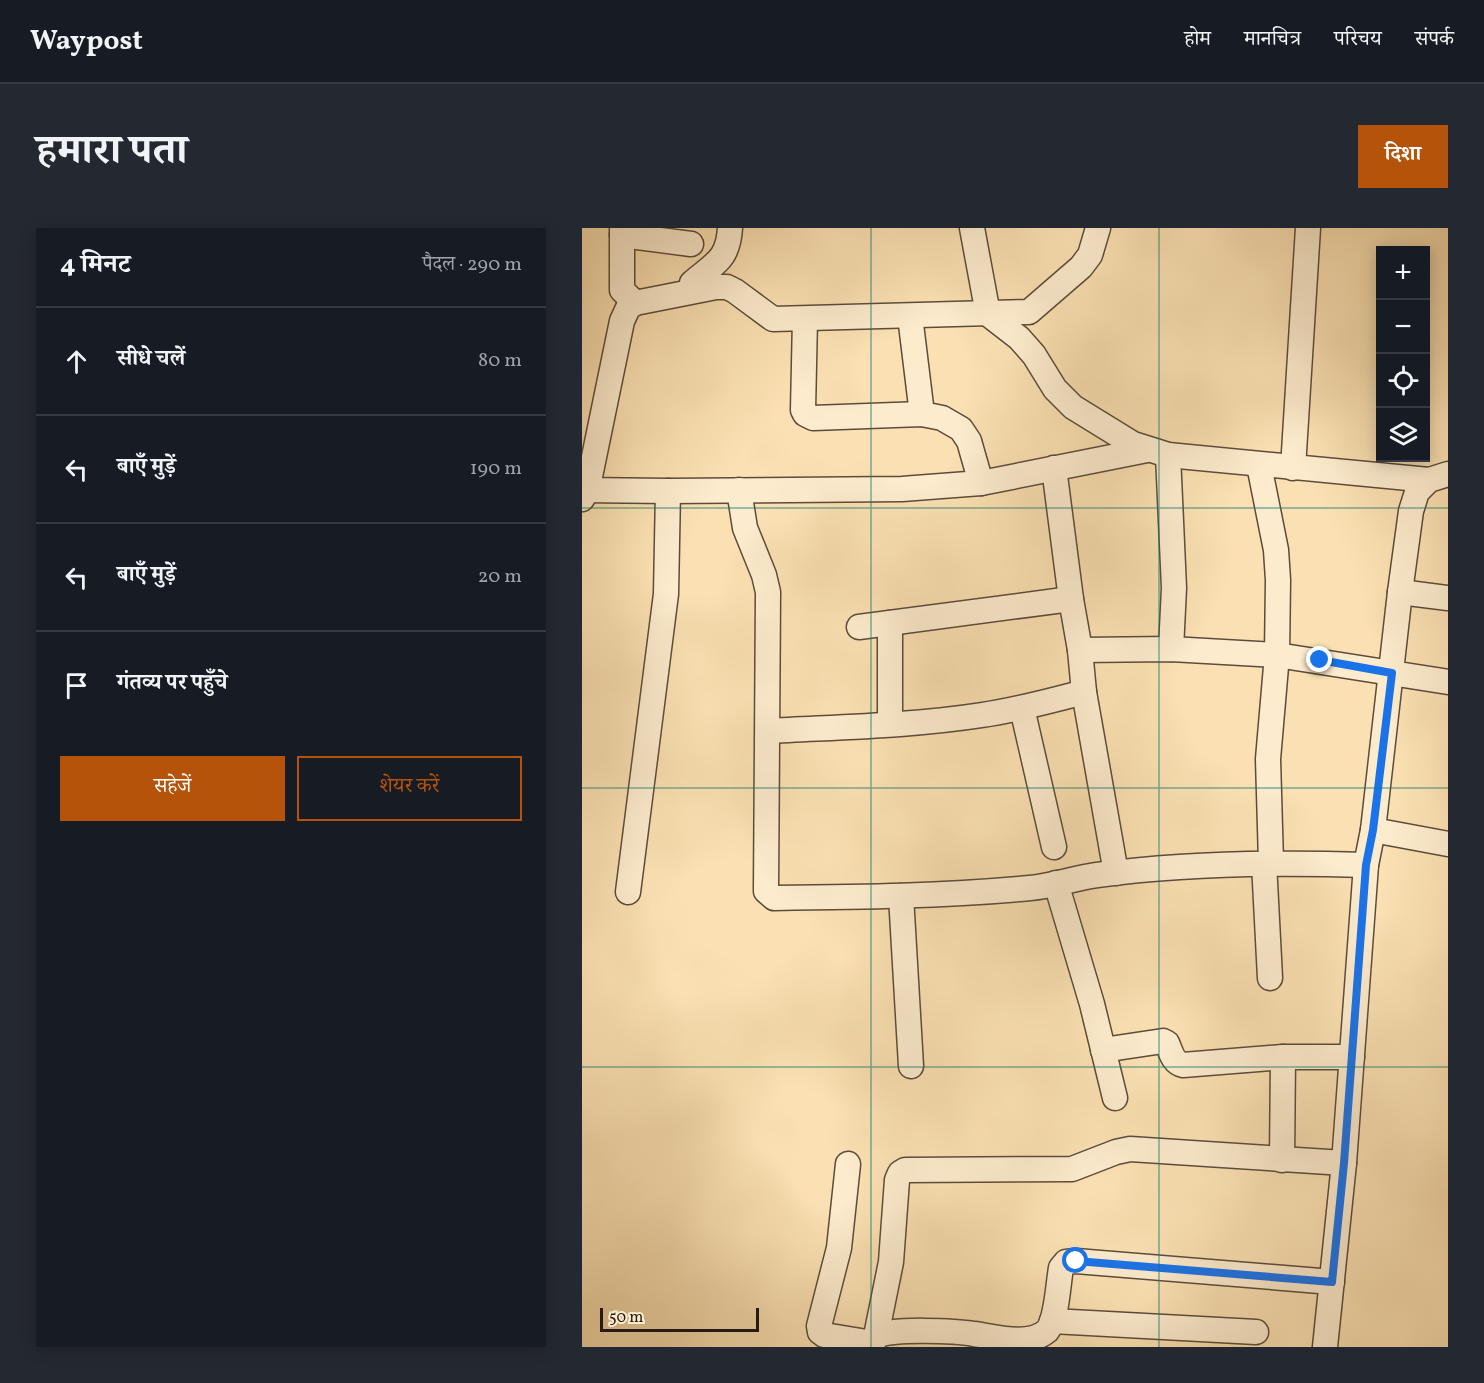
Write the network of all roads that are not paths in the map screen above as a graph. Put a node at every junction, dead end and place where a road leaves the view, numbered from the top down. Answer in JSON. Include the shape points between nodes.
{"nodes":[{"id":1,"x":730,"y":228,"type":"edge"},
{"id":2,"x":972,"y":228,"type":"edge"},
{"id":3,"x":1098,"y":228,"type":"edge"},
{"id":4,"x":1308,"y":228,"type":"edge"},
{"id":5,"x":622,"y":232,"type":"edge"},
{"id":6,"x":691,"y":236,"type":"edge"},
{"id":7,"x":692,"y":287,"type":"junction"},
{"id":8,"x":635,"y":303,"type":"junction"},
{"id":9,"x":988,"y":314,"type":"junction"},
{"id":10,"x":910,"y":316,"type":"junction"},
{"id":11,"x":804,"y":319,"type":"junction"},
{"id":12,"x":922,"y":414,"type":"junction"},
{"id":13,"x":1158,"y":452,"type":"junction"},
{"id":14,"x":1258,"y":465,"type":"junction"},
{"id":15,"x":1054,"y":468,"type":"junction"},
{"id":16,"x":1293,"y":468,"type":"junction"},
{"id":17,"x":1439,"y":477,"type":"edge"},
{"id":18,"x":981,"y":483,"type":"junction"},
{"id":19,"x":740,"y":490,"type":"junction"},
{"id":20,"x":668,"y":491,"type":"junction"},
{"id":21,"x":584,"y":493,"type":"edge"},
{"id":22,"x":1400,"y":592,"type":"junction"},
{"id":23,"x":1448,"y":598,"type":"edge"},
{"id":24,"x":1071,"y":599,"type":"junction"},
{"id":25,"x":890,"y":623,"type":"junction"},
{"id":26,"x":859,"y":627,"type":"dead end"},
{"id":27,"x":1171,"y":649,"type":"junction"},
{"id":28,"x":1080,"y":650,"type":"junction"},
{"id":29,"x":1277,"y":655,"type":"junction"},
{"id":30,"x":1392,"y":673,"type":"junction"},
{"id":31,"x":1448,"y":682,"type":"edge"},
{"id":32,"x":1084,"y":692,"type":"junction"},
{"id":33,"x":1022,"y":708,"type":"junction"},
{"id":34,"x":890,"y":724,"type":"junction"},
{"id":35,"x":768,"y":731,"type":"junction"},
{"id":36,"x":1373,"y":830,"type":"junction"},
{"id":37,"x":1448,"y":844,"type":"edge"},
{"id":38,"x":1054,"y":847,"type":"dead end"},
{"id":39,"x":1268,"y":862,"type":"junction"},
{"id":40,"x":1366,"y":865,"type":"junction"},
{"id":41,"x":1116,"y":873,"type":"junction"},
{"id":42,"x":1056,"y":883,"type":"junction"},
{"id":43,"x":628,"y":892,"type":"dead end"},
{"id":44,"x":901,"y":896,"type":"junction"},
{"id":45,"x":1270,"y":978,"type":"dead end"},
{"id":46,"x":1103,"y":1050,"type":"junction"},
{"id":47,"x":1284,"y":1057,"type":"junction"},
{"id":48,"x":1352,"y":1057,"type":"junction"},
{"id":49,"x":911,"y":1066,"type":"dead end"},
{"id":50,"x":1115,"y":1098,"type":"dead end"},
{"id":51,"x":1282,"y":1160,"type":"junction"},
{"id":52,"x":1344,"y":1163,"type":"junction"},
{"id":53,"x":848,"y":1164,"type":"dead end"},
{"id":54,"x":1332,"y":1282,"type":"junction"},
{"id":55,"x":1052,"y":1321,"type":"junction"},
{"id":56,"x":1256,"y":1332,"type":"dead end"},
{"id":57,"x":873,"y":1342,"type":"edge"},
{"id":58,"x":1325,"y":1347,"type":"edge"}],
"edges":[{"from":1,"to":7,"type":"street","via":[[725,255]]},
{"from":2,"to":9,"type":"street"},
{"from":3,"to":9,"type":"street","via":[[1090,255],[1081,267],[1036,308],[1029,312]]},
{"from":4,"to":16,"type":"street"},
{"from":5,"to":6,"type":"street"},
{"from":5,"to":8,"type":"street","via":[[622,290]]},
{"from":6,"to":7,"type":"street"},
{"from":7,"to":8,"type":"street"},
{"from":7,"to":11,"type":"street","via":[[727,287],[773,319]]},
{"from":8,"to":21,"type":"street","via":[[622,321]]},
{"from":9,"to":10,"type":"street"},
{"from":9,"to":13,"type":"street","via":[[1019,338],[1064,399],[1120,437]]},
{"from":10,"to":11,"type":"street"},
{"from":10,"to":12,"type":"street"},
{"from":11,"to":12,"type":"street","via":[[805,414],[813,418]]},
{"from":12,"to":18,"type":"street","via":[[942,418],[961,429],[969,441]]},
{"from":13,"to":14,"type":"street"},
{"from":13,"to":15,"type":"street"},
{"from":13,"to":27,"type":"street","via":[[1174,588]]},
{"from":14,"to":16,"type":"street"},
{"from":14,"to":29,"type":"street","via":[[1276,550]]},
{"from":15,"to":18,"type":"street"},
{"from":15,"to":24,"type":"street"},
{"from":16,"to":17,"type":"street"},
{"from":17,"to":22,"type":"street","via":[[1417,492]]},
{"from":18,"to":19,"type":"street","via":[[902,489]]},
{"from":19,"to":20,"type":"street"},
{"from":19,"to":35,"type":"street","via":[[745,528],[768,592]]},
{"from":20,"to":21,"type":"street"},
{"from":20,"to":43,"type":"street","via":[[666,594]]},
{"from":22,"to":23,"type":"street"},
{"from":22,"to":30,"type":"street"},
{"from":24,"to":25,"type":"street"},
{"from":24,"to":28,"type":"street"},
{"from":25,"to":26,"type":"street"},
{"from":25,"to":34,"type":"street"},
{"from":27,"to":28,"type":"street"},
{"from":27,"to":29,"type":"street"},
{"from":28,"to":32,"type":"street"},
{"from":29,"to":30,"type":"street"},
{"from":29,"to":39,"type":"street","via":[[1268,759]]},
{"from":30,"to":31,"type":"street"},
{"from":30,"to":36,"type":"street"},
{"from":32,"to":33,"type":"street"},
{"from":32,"to":41,"type":"street"},
{"from":33,"to":34,"type":"street"},
{"from":33,"to":38,"type":"street"},
{"from":34,"to":35,"type":"street"},
{"from":35,"to":44,"type":"street","via":[[766,891],[770,896]]},
{"from":36,"to":37,"type":"street"},
{"from":36,"to":40,"type":"street"},
{"from":39,"to":40,"type":"street"},
{"from":39,"to":41,"type":"street"},
{"from":39,"to":45,"type":"street"},
{"from":40,"to":48,"type":"street"},
{"from":41,"to":42,"type":"street"},
{"from":42,"to":44,"type":"street"},
{"from":42,"to":46,"type":"street"},
{"from":44,"to":49,"type":"street"},
{"from":46,"to":47,"type":"street","via":[[1163,1041],[1174,1060],[1183,1065]]},
{"from":46,"to":50,"type":"street"},
{"from":47,"to":48,"type":"street"},
{"from":47,"to":51,"type":"street"},
{"from":48,"to":52,"type":"street"},
{"from":51,"to":52,"type":"street"},
{"from":51,"to":57,"type":"street","via":[[1130,1149],[1072,1168],[905,1170],[897,1180],[891,1262]]},
{"from":52,"to":54,"type":"street"},
{"from":53,"to":57,"type":"street","via":[[839,1248],[819,1326],[820,1332]]},
{"from":54,"to":55,"type":"street","via":[[1066,1262],[1060,1268]]},
{"from":54,"to":58,"type":"street"},
{"from":55,"to":56,"type":"street"},
{"from":55,"to":57,"type":"street","via":[[1040,1336],[1017,1344],[951,1331],[887,1332]]}]}
